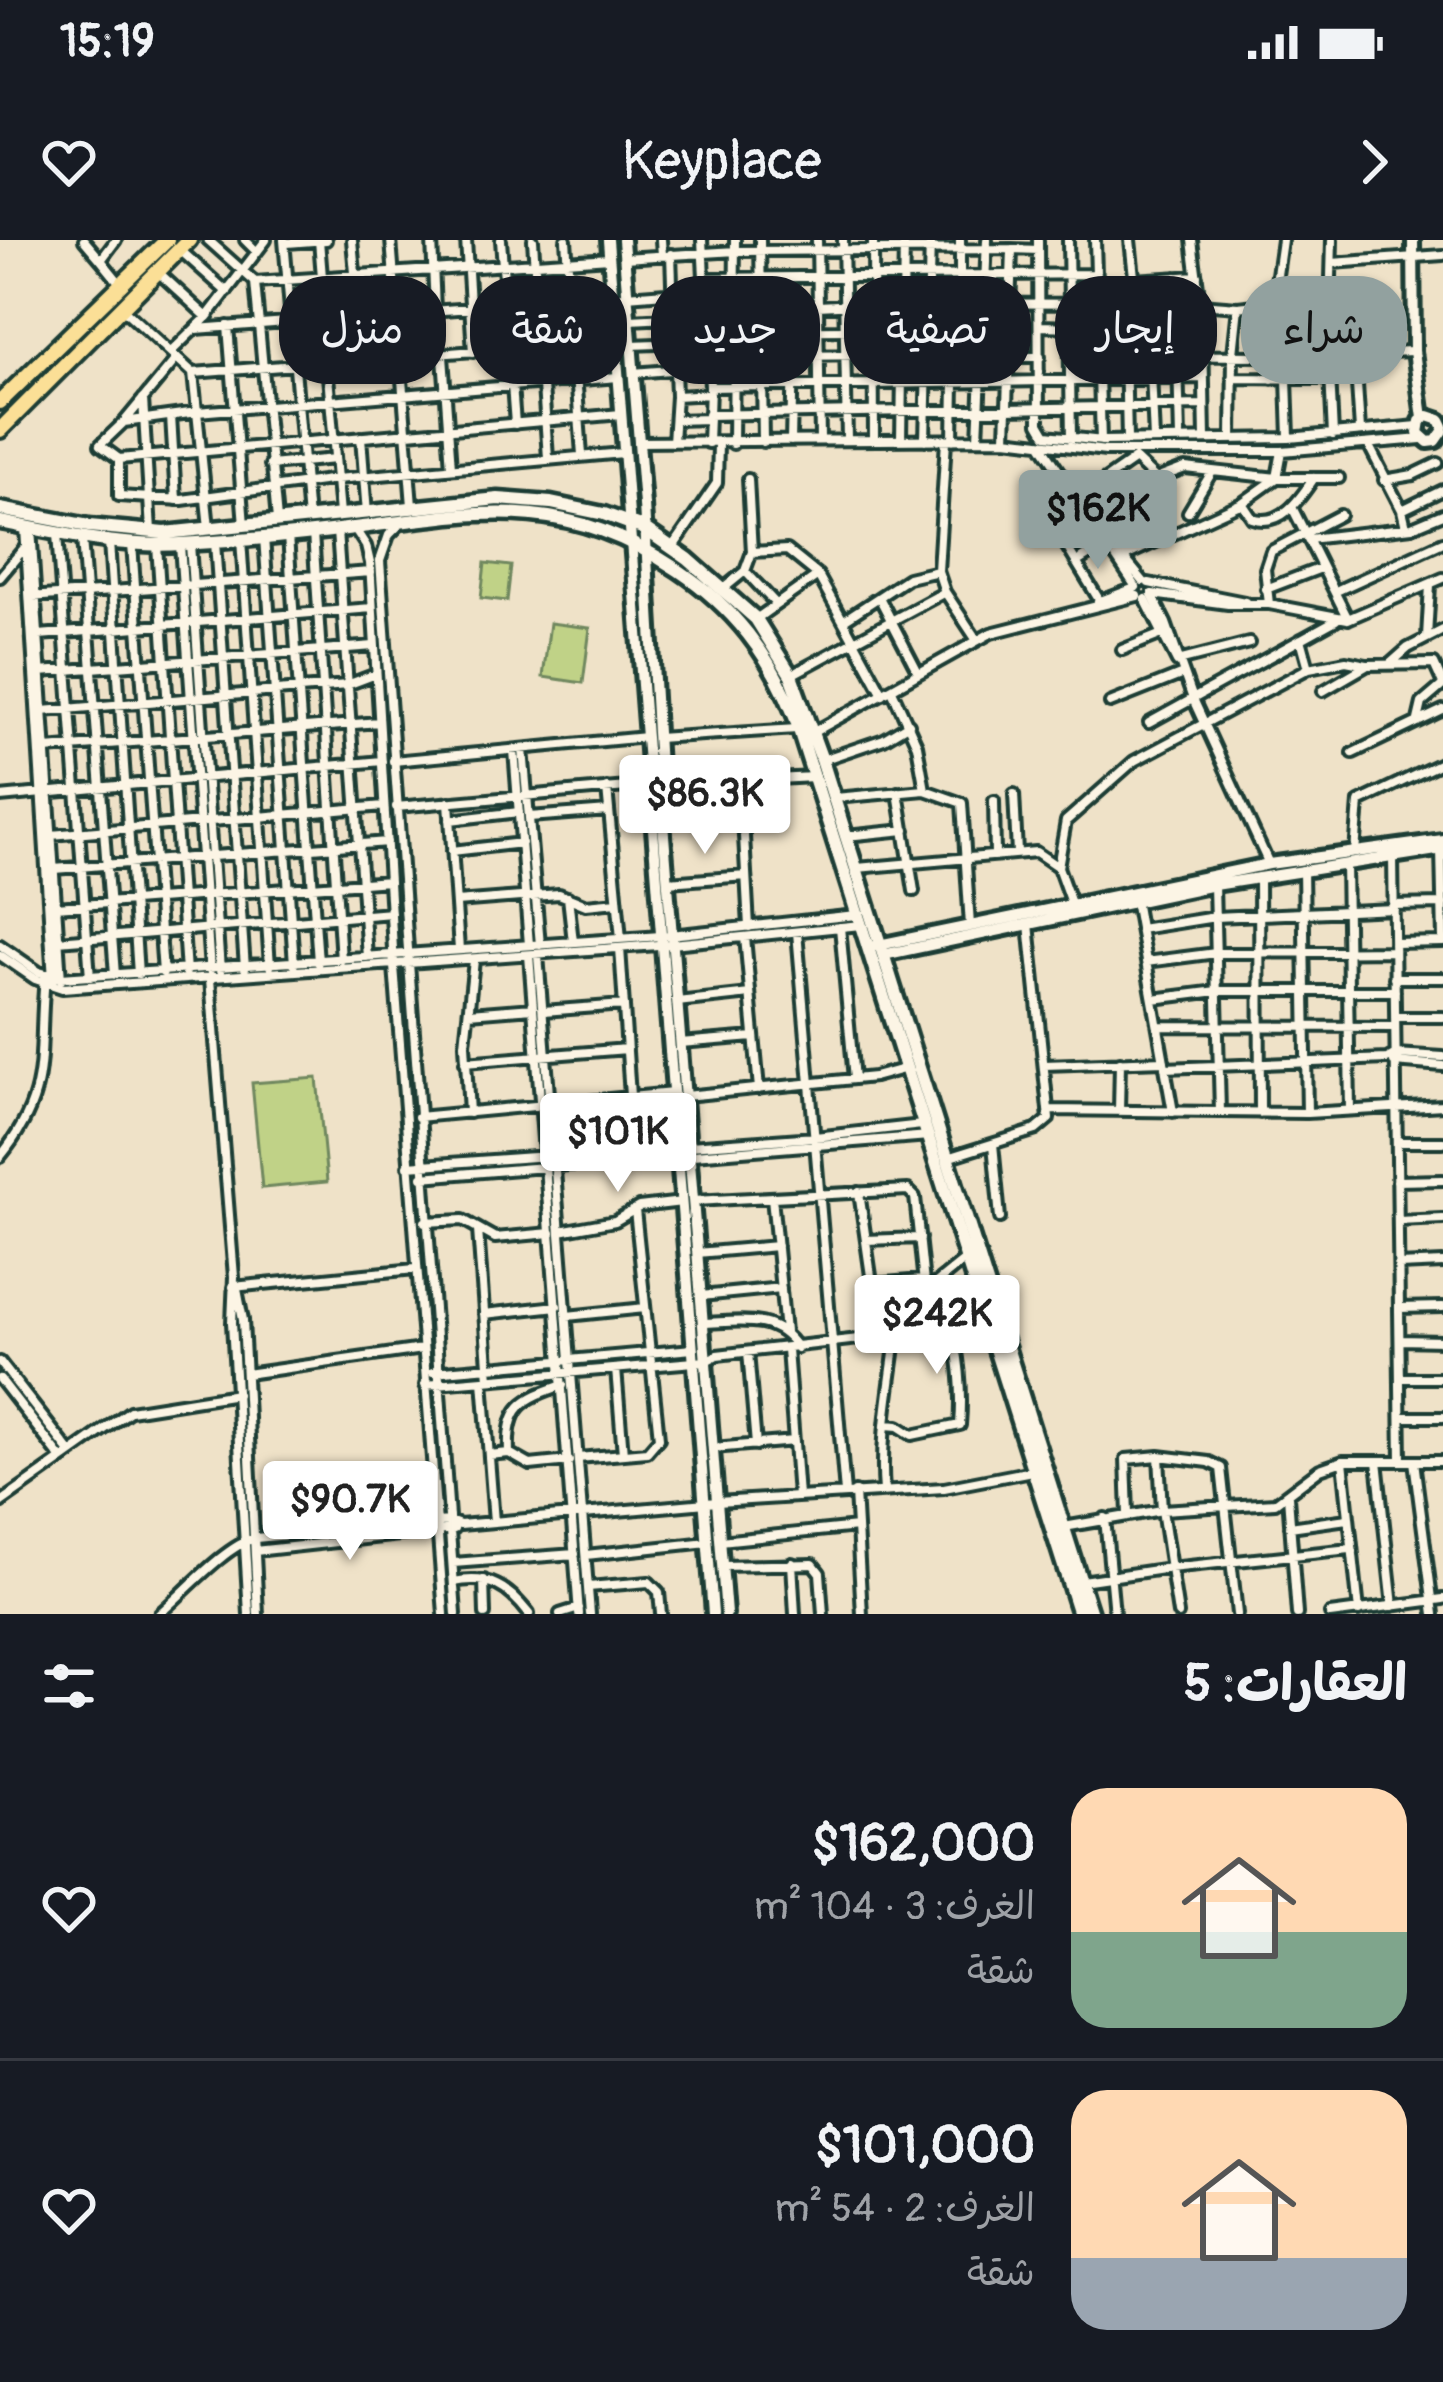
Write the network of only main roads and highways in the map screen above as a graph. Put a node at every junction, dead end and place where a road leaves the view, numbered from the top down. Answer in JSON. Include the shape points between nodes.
{"nodes":[{"id":1,"x":178,"y":243,"type":"edge"},
{"id":2,"x":0,"y":402,"type":"edge"},
{"id":3,"x":0,"y":430,"type":"edge"},
{"id":4,"x":0,"y":509,"type":"edge"},
{"id":5,"x":0,"y":522,"type":"edge"},
{"id":6,"x":338,"y":523,"type":"junction"},
{"id":7,"x":310,"y":525,"type":"junction"},
{"id":8,"x":243,"y":532,"type":"junction"},
{"id":9,"x":212,"y":536,"type":"junction"},
{"id":10,"x":154,"y":538,"type":"junction"},
{"id":11,"x":806,"y":731,"type":"junction"},
{"id":12,"x":877,"y":949,"type":"junction"},
{"id":13,"x":933,"y":1129,"type":"junction"},
{"id":14,"x":1063,"y":1537,"type":"junction"},
{"id":15,"x":1079,"y":1614,"type":"edge"},
{"id":16,"x":1091,"y":1614,"type":"edge"}],
"edges":[{"from":1,"to":2,"type":"main road"},
{"from":1,"to":3,"type":"main road"},
{"from":4,"to":10,"type":"main road"},
{"from":5,"to":10,"type":"main road","via":[[28,535],[132,544]]},
{"from":6,"to":7,"type":"main road"},
{"from":6,"to":11,"type":"main road","via":[[524,513],[629,539],[705,588],[755,640]]},
{"from":6,"to":11,"type":"main road","via":[[524,500],[645,529],[756,619],[791,675]]},
{"from":7,"to":8,"type":"main road","via":[[277,522]]},
{"from":7,"to":8,"type":"main road","via":[[263,537]]},
{"from":8,"to":9,"type":"main road"},
{"from":9,"to":10,"type":"main road"},
{"from":9,"to":10,"type":"main road","via":[[185,544]]},
{"from":11,"to":12,"type":"main road","via":[[822,760]]},
{"from":11,"to":12,"type":"main road","via":[[860,920]]},
{"from":12,"to":13,"type":"main road"},
{"from":12,"to":13,"type":"main road","via":[[907,1069]]},
{"from":13,"to":14,"type":"main road"},
{"from":13,"to":14,"type":"main road","via":[[1034,1471]]},
{"from":14,"to":15,"type":"main road"},
{"from":14,"to":16,"type":"main road"}]}
